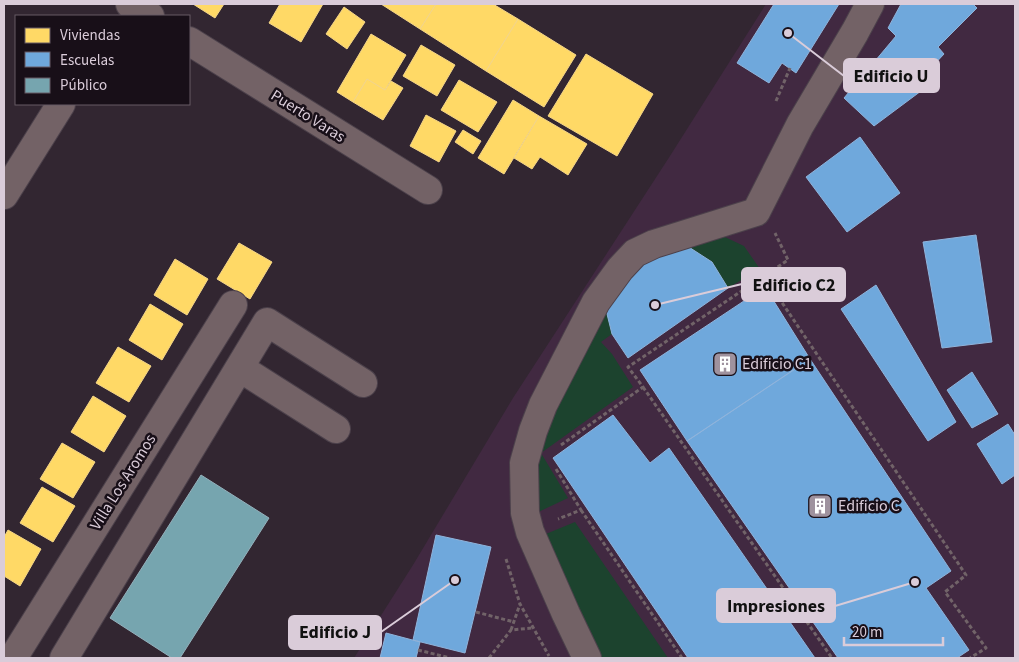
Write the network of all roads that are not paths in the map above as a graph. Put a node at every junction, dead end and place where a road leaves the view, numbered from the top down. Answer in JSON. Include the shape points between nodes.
{"nodes":[{"id":1,"x":124,"y":4,"type":"edge"},
{"id":2,"x":130,"y":4,"type":"edge"},
{"id":3,"x":870,"y":4,"type":"edge"},
{"id":4,"x":117,"y":15,"type":"edge"},
{"id":5,"x":148,"y":15,"type":"edge"},
{"id":6,"x":190,"y":41,"type":"edge"},
{"id":7,"x":60,"y":105,"type":"edge"},
{"id":8,"x":428,"y":190,"type":"dead end"},
{"id":9,"x":4,"y":195,"type":"edge"},
{"id":10,"x":233,"y":305,"type":"dead end"},
{"id":11,"x":240,"y":368,"type":"junction"},
{"id":12,"x":363,"y":383,"type":"dead end"},
{"id":13,"x":336,"y":429,"type":"dead end"},
{"id":14,"x":14,"y":658,"type":"edge"},
{"id":15,"x":64,"y":658,"type":"edge"},
{"id":16,"x":587,"y":658,"type":"edge"}],
"edges":[{"from":1,"to":4,"type":"street"},
{"from":2,"to":5,"type":"street"},
{"from":3,"to":16,"type":"street","via":[[800,125],[756,212],[654,244],[636,253],[596,302],[543,405],[524,463],[525,513],[530,532]]},
{"from":6,"to":8,"type":"street","name":"Puerto Varas"},
{"from":7,"to":9,"type":"street"},
{"from":10,"to":14,"type":"street","name":"Villa Los Aromos"},
{"from":11,"to":12,"type":"street","via":[[267,322]]},
{"from":11,"to":13,"type":"street"},
{"from":11,"to":15,"type":"street"}]}
